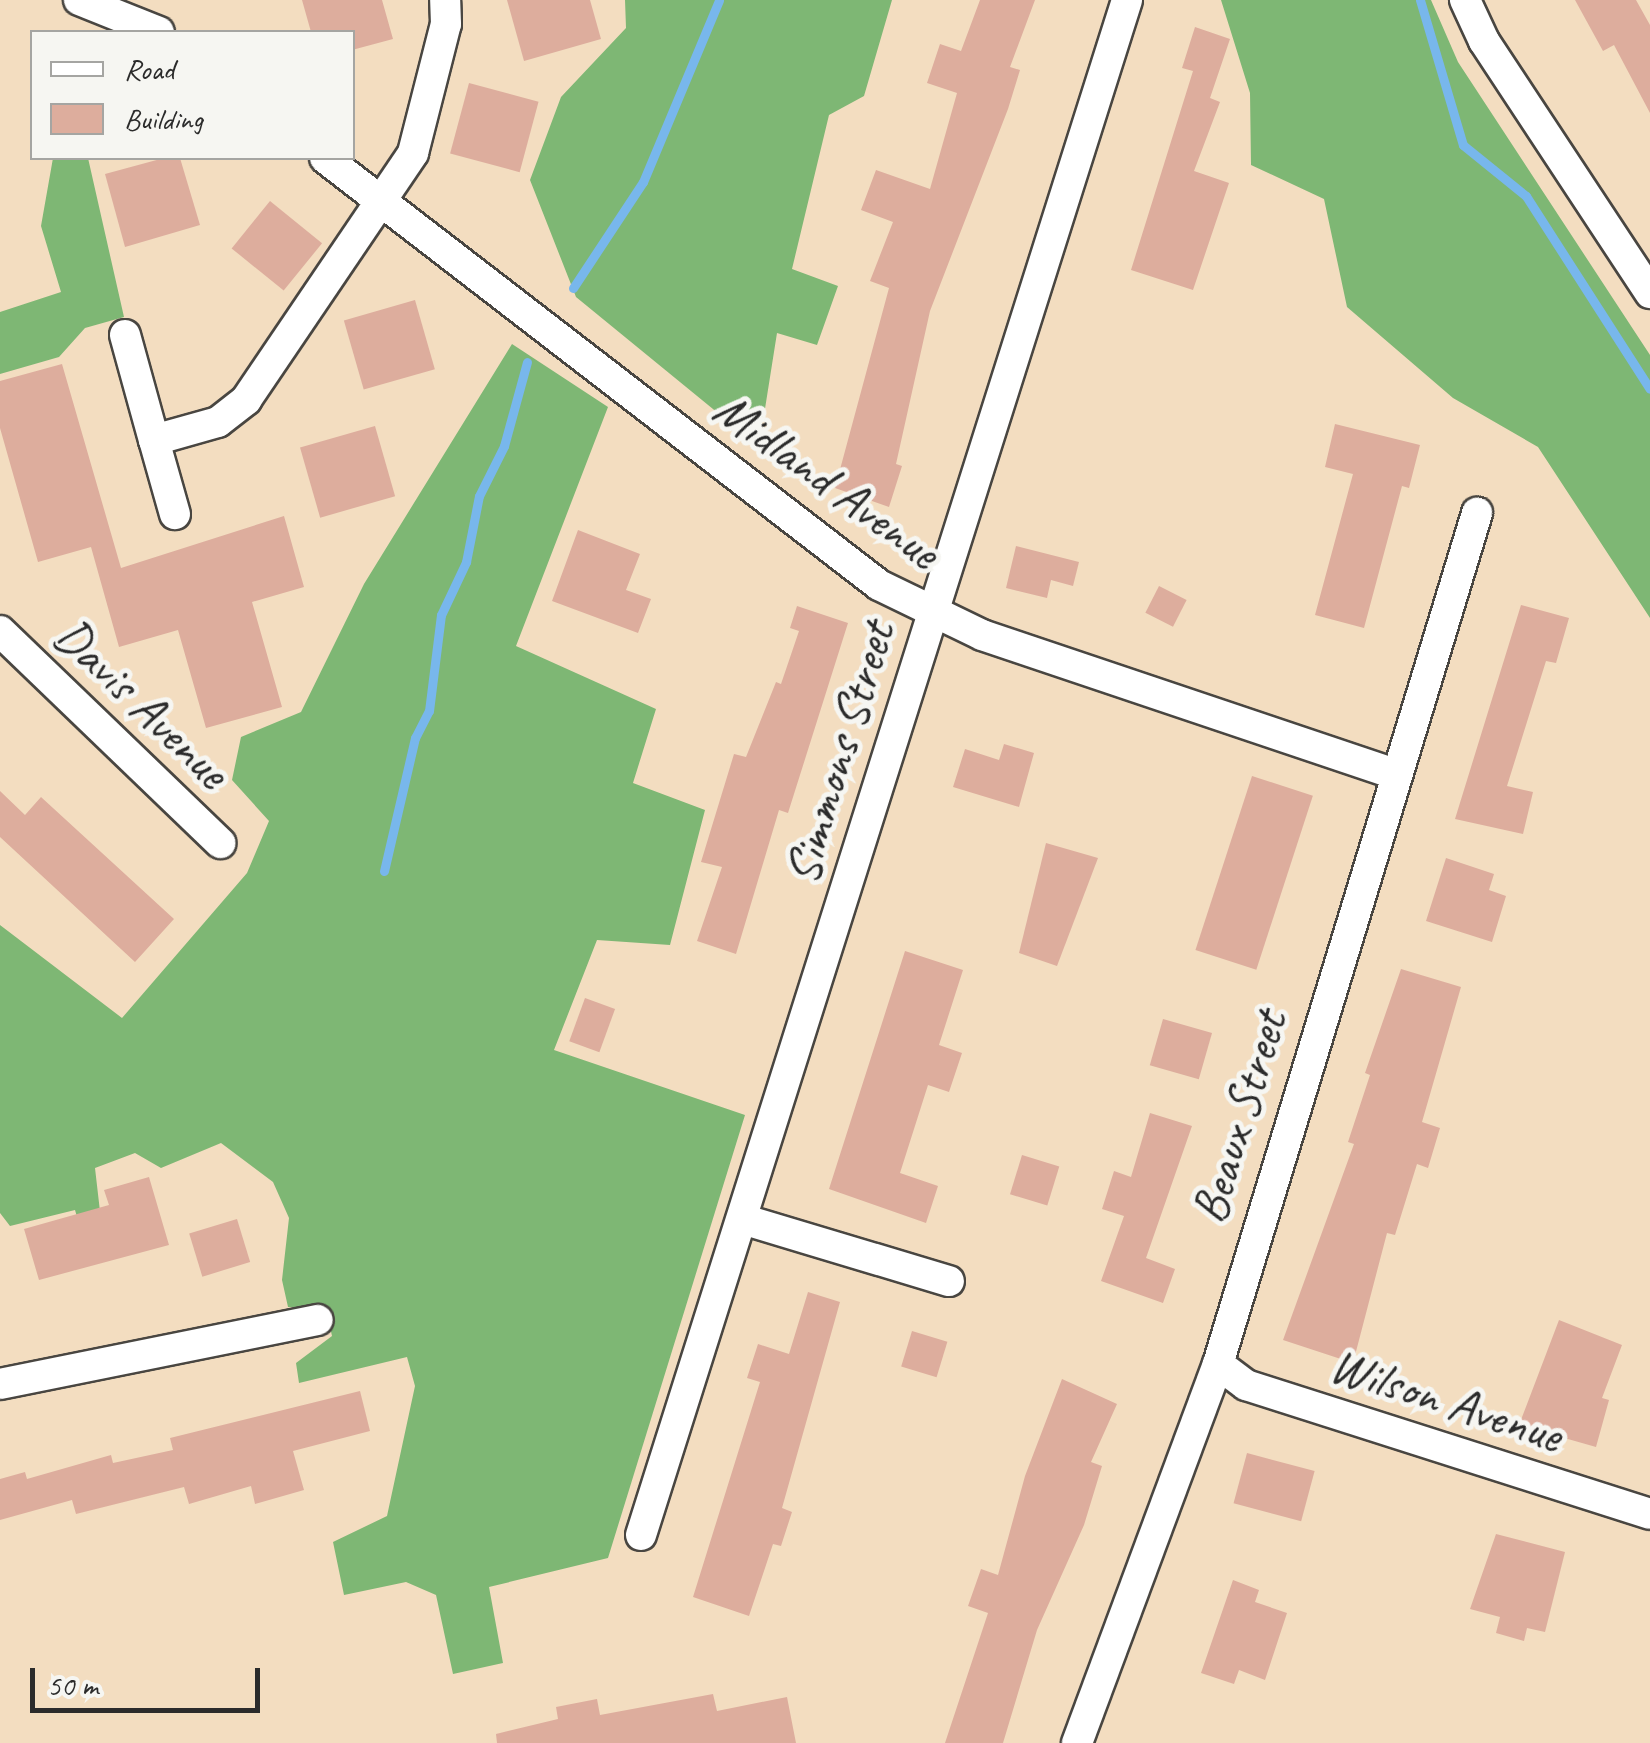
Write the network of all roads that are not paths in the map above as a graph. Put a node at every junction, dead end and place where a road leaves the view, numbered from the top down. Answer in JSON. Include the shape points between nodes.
{"nodes":[{"id":1,"x":79,"y":0,"type":"edge"},
{"id":2,"x":445,"y":0,"type":"edge"},
{"id":3,"x":1127,"y":0,"type":"edge"},
{"id":4,"x":1465,"y":0,"type":"edge"},
{"id":5,"x":154,"y":30,"type":"edge"},
{"id":6,"x":327,"y":160,"type":"edge"},
{"id":7,"x":383,"y":202,"type":"junction"},
{"id":8,"x":1650,"y":294,"type":"edge"},
{"id":9,"x":125,"y":335,"type":"dead end"},
{"id":10,"x":154,"y":440,"type":"junction"},
{"id":11,"x":1477,"y":513,"type":"dead end"},
{"id":12,"x":175,"y":514,"type":"dead end"},
{"id":13,"x":932,"y":614,"type":"junction"},
{"id":14,"x":0,"y":631,"type":"edge"},
{"id":15,"x":1398,"y":775,"type":"junction"},
{"id":16,"x":220,"y":843,"type":"dead end"},
{"id":17,"x":742,"y":1219,"type":"junction"},
{"id":18,"x":949,"y":1281,"type":"dead end"},
{"id":19,"x":318,"y":1320,"type":"dead end"},
{"id":20,"x":1218,"y":1364,"type":"junction"},
{"id":21,"x":0,"y":1384,"type":"edge"},
{"id":22,"x":1650,"y":1514,"type":"edge"},
{"id":23,"x":642,"y":1534,"type":"dead end"},
{"id":24,"x":1077,"y":1743,"type":"edge"}],
"edges":[{"from":1,"to":5,"type":"street"},
{"from":2,"to":7,"type":"street","via":[[446,24],[413,153]]},
{"from":3,"to":13,"type":"street","name":"Simmons Street"},
{"from":4,"to":8,"type":"street","via":[[1484,41]]},
{"from":6,"to":7,"type":"street","name":"Midland Avenue"},
{"from":7,"to":10,"type":"street","via":[[246,400],[218,422]]},
{"from":7,"to":13,"type":"street","name":"Midland Avenue","via":[[879,585]]},
{"from":9,"to":10,"type":"street"},
{"from":10,"to":12,"type":"street"},
{"from":11,"to":15,"type":"street","name":"Beaux Street"},
{"from":13,"to":15,"type":"street","name":"Midland Avenue"},
{"from":13,"to":17,"type":"street","name":"Simmons Street"},
{"from":14,"to":16,"type":"street","name":"Davis Avenue"},
{"from":15,"to":20,"type":"street","name":"Beaux Street","via":[[1317,1022]]},
{"from":17,"to":18,"type":"street"},
{"from":17,"to":23,"type":"street","name":"Simmons Street"},
{"from":19,"to":21,"type":"street"},
{"from":20,"to":22,"type":"street","name":"Wilson Avenue","via":[[1264,1391]]},
{"from":20,"to":24,"type":"street","name":"Beaux Street"}]}
